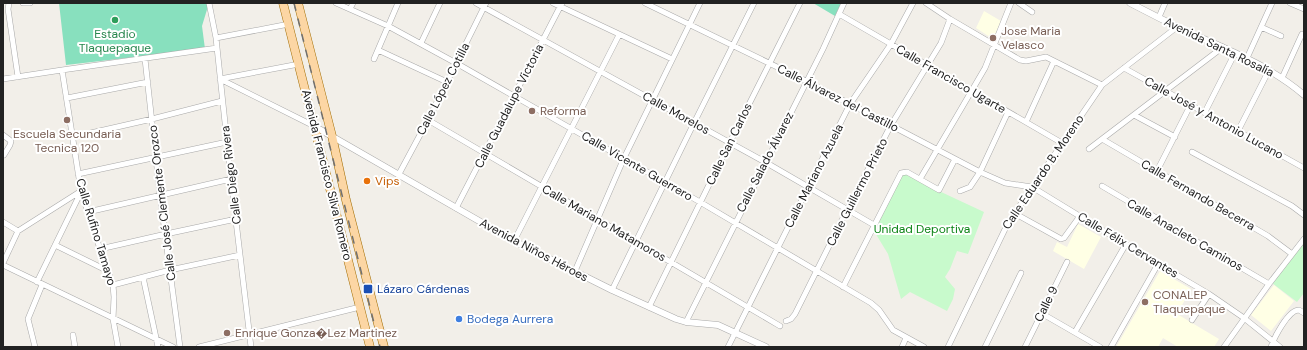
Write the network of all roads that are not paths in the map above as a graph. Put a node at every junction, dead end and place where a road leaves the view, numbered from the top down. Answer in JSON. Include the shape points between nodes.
{"nodes":[{"id":1,"x":9,"y":3,"type":"edge"},
{"id":2,"x":22,"y":3,"type":"edge"},
{"id":3,"x":30,"y":3,"type":"edge"},
{"id":4,"x":209,"y":3,"type":"edge"},
{"id":5,"x":283,"y":3,"type":"edge"},
{"id":6,"x":298,"y":3,"type":"edge"},
{"id":7,"x":336,"y":3,"type":"edge"},
{"id":8,"x":353,"y":3,"type":"edge"},
{"id":9,"x":398,"y":3,"type":"edge"},
{"id":10,"x":440,"y":3,"type":"edge"},
{"id":11,"x":476,"y":3,"type":"edge"},
{"id":12,"x":553,"y":3,"type":"edge"},
{"id":13,"x":645,"y":3,"type":"edge"},
{"id":14,"x":700,"y":3,"type":"edge"},
{"id":15,"x":754,"y":3,"type":"edge"},
{"id":16,"x":800,"y":3,"type":"edge"},
{"id":17,"x":844,"y":3,"type":"edge"},
{"id":18,"x":913,"y":3,"type":"edge"},
{"id":19,"x":926,"y":3,"type":"edge"},
{"id":20,"x":1011,"y":3,"type":"edge"},
{"id":21,"x":1018,"y":3,"type":"edge"},
{"id":22,"x":1130,"y":3,"type":"edge"},
{"id":23,"x":1165,"y":3,"type":"edge"},
{"id":24,"x":1272,"y":3,"type":"edge"},
{"id":25,"x":1290,"y":3,"type":"edge"},
{"id":26,"x":485,"y":5,"type":"edge"},
{"id":27,"x":561,"y":5,"type":"edge"},
{"id":28,"x":350,"y":9,"type":"junction"},
{"id":29,"x":1304,"y":9,"type":"edge"},
{"id":30,"x":1032,"y":12,"type":"dead end"},
{"id":31,"x":839,"y":14,"type":"junction"},
{"id":32,"x":1159,"y":18,"type":"junction"},
{"id":33,"x":950,"y":19,"type":"junction"},
{"id":34,"x":288,"y":24,"type":"junction"},
{"id":35,"x":690,"y":24,"type":"junction"},
{"id":36,"x":388,"y":26,"type":"junction"},
{"id":37,"x":1177,"y":27,"type":"junction"},
{"id":38,"x":1261,"y":27,"type":"junction"},
{"id":39,"x":1302,"y":34,"type":"dead end"},
{"id":40,"x":619,"y":35,"type":"junction"},
{"id":41,"x":1281,"y":36,"type":"dead end"},
{"id":42,"x":216,"y":38,"type":"junction"},
{"id":43,"x":543,"y":39,"type":"junction"},
{"id":44,"x":420,"y":43,"type":"junction"},
{"id":45,"x":890,"y":44,"type":"junction"},
{"id":46,"x":734,"y":45,"type":"junction"},
{"id":47,"x":994,"y":45,"type":"junction"},
{"id":48,"x":1223,"y":47,"type":"junction"},
{"id":49,"x":217,"y":48,"type":"junction"},
{"id":50,"x":378,"y":50,"type":"junction"},
{"id":51,"x":1235,"y":53,"type":"junction"},
{"id":52,"x":1247,"y":58,"type":"junction"},
{"id":53,"x":145,"y":59,"type":"junction"},
{"id":54,"x":374,"y":59,"type":"dead end"},
{"id":55,"x":672,"y":59,"type":"junction"},
{"id":56,"x":1054,"y":61,"type":"junction"},
{"id":57,"x":456,"y":63,"type":"junction"},
{"id":58,"x":770,"y":63,"type":"junction"},
{"id":59,"x":299,"y":64,"type":"junction"},
{"id":60,"x":927,"y":66,"type":"junction"},
{"id":61,"x":1124,"y":68,"type":"junction"},
{"id":62,"x":62,"y":70,"type":"junction"},
{"id":63,"x":1269,"y":70,"type":"junction"},
{"id":64,"x":600,"y":71,"type":"junction"},
{"id":65,"x":18,"y":77,"type":"junction"},
{"id":66,"x":1282,"y":78,"type":"junction"},
{"id":67,"x":3,"y":79,"type":"edge"},
{"id":68,"x":220,"y":79,"type":"junction"},
{"id":69,"x":806,"y":81,"type":"junction"},
{"id":70,"x":148,"y":82,"type":"junction"},
{"id":71,"x":447,"y":82,"type":"junction"},
{"id":72,"x":1102,"y":85,"type":"junction"},
{"id":73,"x":972,"y":90,"type":"junction"},
{"id":74,"x":1165,"y":92,"type":"junction"},
{"id":75,"x":1304,"y":95,"type":"edge"},
{"id":76,"x":514,"y":96,"type":"junction"},
{"id":77,"x":66,"y":98,"type":"junction"},
{"id":78,"x":652,"y":100,"type":"junction"},
{"id":79,"x":222,"y":101,"type":"junction"},
{"id":80,"x":850,"y":104,"type":"junction"},
{"id":81,"x":1190,"y":106,"type":"junction"},
{"id":82,"x":1008,"y":112,"type":"junction"},
{"id":83,"x":1206,"y":112,"type":"junction"},
{"id":84,"x":1134,"y":115,"type":"junction"},
{"id":85,"x":152,"y":119,"type":"junction"},
{"id":86,"x":428,"y":120,"type":"junction"},
{"id":87,"x":1026,"y":122,"type":"junction"},
{"id":88,"x":694,"y":123,"type":"junction"},
{"id":89,"x":891,"y":125,"type":"junction"},
{"id":90,"x":314,"y":126,"type":"junction"},
{"id":91,"x":572,"y":128,"type":"junction"},
{"id":92,"x":1238,"y":131,"type":"junction"},
{"id":93,"x":3,"y":135,"type":"edge"},
{"id":94,"x":332,"y":136,"type":"junction"},
{"id":95,"x":72,"y":137,"type":"junction"},
{"id":96,"x":1175,"y":137,"type":"junction"},
{"id":97,"x":1102,"y":139,"type":"junction"},
{"id":98,"x":227,"y":142,"type":"junction"},
{"id":99,"x":730,"y":142,"type":"junction"},
{"id":100,"x":1062,"y":143,"type":"junction"},
{"id":101,"x":937,"y":149,"type":"junction"},
{"id":102,"x":1090,"y":149,"type":"dead end"},
{"id":103,"x":1192,"y":152,"type":"dead end"},
{"id":104,"x":484,"y":153,"type":"junction"},
{"id":105,"x":4,"y":155,"type":"edge"},
{"id":106,"x":156,"y":156,"type":"junction"},
{"id":107,"x":624,"y":158,"type":"junction"},
{"id":108,"x":955,"y":159,"type":"junction"},
{"id":109,"x":766,"y":162,"type":"junction"},
{"id":110,"x":1304,"y":168,"type":"edge"},
{"id":111,"x":1157,"y":171,"type":"junction"},
{"id":112,"x":980,"y":172,"type":"junction"},
{"id":113,"x":78,"y":174,"type":"junction"},
{"id":114,"x":399,"y":174,"type":"junction"},
{"id":115,"x":231,"y":179,"type":"junction"},
{"id":116,"x":920,"y":179,"type":"junction"},
{"id":117,"x":666,"y":182,"type":"junction"},
{"id":118,"x":542,"y":186,"type":"junction"},
{"id":119,"x":1102,"y":186,"type":"dead end"},
{"id":120,"x":808,"y":187,"type":"junction"},
{"id":121,"x":1032,"y":187,"type":"junction"},
{"id":122,"x":81,"y":191,"type":"junction"},
{"id":123,"x":960,"y":191,"type":"dead end"},
{"id":124,"x":160,"y":195,"type":"junction"},
{"id":125,"x":700,"y":202,"type":"junction"},
{"id":126,"x":456,"y":208,"type":"junction"},
{"id":127,"x":847,"y":210,"type":"junction"},
{"id":128,"x":88,"y":212,"type":"junction"},
{"id":129,"x":1014,"y":213,"type":"junction"},
{"id":130,"x":1304,"y":215,"type":"edge"},
{"id":131,"x":1080,"y":216,"type":"junction"},
{"id":132,"x":236,"y":219,"type":"junction"},
{"id":133,"x":598,"y":219,"type":"junction"},
{"id":134,"x":3,"y":222,"type":"edge"},
{"id":135,"x":735,"y":222,"type":"junction"},
{"id":136,"x":874,"y":225,"type":"junction"},
{"id":137,"x":18,"y":231,"type":"junction"},
{"id":138,"x":166,"y":234,"type":"junction"},
{"id":139,"x":1304,"y":239,"type":"edge"},
{"id":140,"x":514,"y":240,"type":"junction"},
{"id":141,"x":636,"y":242,"type":"junction"},
{"id":142,"x":1126,"y":244,"type":"junction"},
{"id":143,"x":55,"y":245,"type":"junction"},
{"id":144,"x":778,"y":247,"type":"junction"},
{"id":145,"x":100,"y":249,"type":"junction"},
{"id":146,"x":1292,"y":254,"type":"junction"},
{"id":147,"x":240,"y":255,"type":"junction"},
{"id":148,"x":671,"y":262,"type":"junction"},
{"id":149,"x":1067,"y":262,"type":"dead end"},
{"id":150,"x":3,"y":264,"type":"edge"},
{"id":151,"x":1158,"y":264,"type":"junction"},
{"id":152,"x":170,"y":270,"type":"junction"},
{"id":153,"x":817,"y":270,"type":"junction"},
{"id":154,"x":108,"y":271,"type":"junction"},
{"id":155,"x":575,"y":271,"type":"junction"},
{"id":156,"x":1021,"y":273,"type":"dead end"},
{"id":157,"x":143,"y":277,"type":"junction"},
{"id":158,"x":40,"y":283,"type":"junction"},
{"id":159,"x":705,"y":283,"type":"junction"},
{"id":160,"x":1269,"y":284,"type":"junction"},
{"id":161,"x":113,"y":285,"type":"junction"},
{"id":162,"x":843,"y":286,"type":"junction"},
{"id":163,"x":612,"y":290,"type":"junction"},
{"id":164,"x":1209,"y":294,"type":"junction"},
{"id":165,"x":360,"y":307,"type":"junction"},
{"id":166,"x":649,"y":307,"type":"junction"},
{"id":167,"x":747,"y":307,"type":"junction"},
{"id":168,"x":1041,"y":314,"type":"junction"},
{"id":169,"x":1304,"y":314,"type":"edge"},
{"id":170,"x":1244,"y":318,"type":"junction"},
{"id":171,"x":113,"y":319,"type":"junction"},
{"id":172,"x":1192,"y":320,"type":"dead end"},
{"id":173,"x":786,"y":321,"type":"dead end"},
{"id":174,"x":686,"y":322,"type":"junction"},
{"id":175,"x":780,"y":326,"type":"dead end"},
{"id":176,"x":735,"y":332,"type":"junction"},
{"id":177,"x":1075,"y":332,"type":"junction"},
{"id":178,"x":73,"y":335,"type":"dead end"},
{"id":179,"x":250,"y":335,"type":"junction"},
{"id":180,"x":156,"y":338,"type":"junction"},
{"id":181,"x":906,"y":338,"type":"junction"},
{"id":182,"x":1272,"y":344,"type":"edge"},
{"id":183,"x":35,"y":347,"type":"edge"},
{"id":184,"x":75,"y":347,"type":"edge"},
{"id":185,"x":118,"y":347,"type":"edge"},
{"id":186,"x":158,"y":347,"type":"edge"},
{"id":187,"x":173,"y":347,"type":"edge"},
{"id":188,"x":180,"y":347,"type":"edge"},
{"id":189,"x":199,"y":347,"type":"edge"},
{"id":190,"x":251,"y":347,"type":"edge"},
{"id":191,"x":370,"y":347,"type":"edge"},
{"id":192,"x":384,"y":347,"type":"edge"},
{"id":193,"x":728,"y":347,"type":"edge"},
{"id":194,"x":766,"y":347,"type":"edge"},
{"id":195,"x":902,"y":347,"type":"edge"},
{"id":196,"x":924,"y":347,"type":"edge"},
{"id":197,"x":948,"y":347,"type":"edge"},
{"id":198,"x":985,"y":347,"type":"edge"},
{"id":199,"x":1025,"y":347,"type":"edge"},
{"id":200,"x":1100,"y":347,"type":"edge"},
{"id":201,"x":1111,"y":347,"type":"edge"},
{"id":202,"x":1224,"y":347,"type":"edge"},
{"id":203,"x":1280,"y":347,"type":"edge"}],
"edges":[{"from":1,"to":65,"type":"street"},
{"from":2,"to":3,"type":"street"},
{"from":4,"to":42,"type":"street","name":"Calle Diego Rivera"},
{"from":5,"to":34,"type":"main road","name":"Avenida Francisco Silva Romero"},
{"from":6,"to":94,"type":"main road","name":"Avenida Francisco Silva Romero"},
{"from":7,"to":28,"type":"street","name":"Calle Vicente Guerrero"},
{"from":8,"to":28,"type":"street"},
{"from":9,"to":36,"type":"street"},
{"from":10,"to":44,"type":"street"},
{"from":11,"to":26,"type":"street","name":"Calle Morelos"},
{"from":12,"to":27,"type":"street"},
{"from":13,"to":35,"type":"street","name":"Calle Álvarez del Castillo"},
{"from":14,"to":35,"type":"street"},
{"from":15,"to":46,"type":"street"},
{"from":16,"to":58,"type":"street","name":"Calle San Carlos"},
{"from":17,"to":31,"type":"street","name":"Calle Salado Álvarez"},
{"from":18,"to":45,"type":"street","name":"Calle Mariano Azuela"},
{"from":19,"to":33,"type":"street"},
{"from":20,"to":47,"type":"street"},
{"from":21,"to":30,"type":"street"},
{"from":22,"to":32,"type":"street","name":"Avenida Santa Rosalía"},
{"from":23,"to":32,"type":"street"},
{"from":24,"to":38,"type":"street"},
{"from":25,"to":29,"type":"street"},
{"from":26,"to":43,"type":"street","name":"Calle Morelos"},
{"from":26,"to":57,"type":"street","name":"Calle López Cotilla"},
{"from":27,"to":40,"type":"street"},
{"from":27,"to":43,"type":"street","name":"Calle Guadalupe Victoria"},
{"from":28,"to":36,"type":"street","name":"Calle Vicente Guerrero"},
{"from":31,"to":45,"type":"street","name":"Calle Francisco Ugarte"},
{"from":31,"to":69,"type":"street","name":"Calle Salado Álvarez"},
{"from":32,"to":37,"type":"street","name":"Avenida Santa Rosalía"},
{"from":33,"to":47,"type":"street"},
{"from":33,"to":60,"type":"street","name":"Calle Guillermo Prieto","via":[[941,43]]},
{"from":34,"to":42,"type":"street"},
{"from":34,"to":59,"type":"main road","name":"Avenida Francisco Silva Romero"},
{"from":35,"to":46,"type":"street","name":"Calle Álvarez del Castillo"},
{"from":35,"to":55,"type":"street"},
{"from":36,"to":44,"type":"street","name":"Calle Vicente Guerrero"},
{"from":36,"to":50,"type":"street"},
{"from":37,"to":48,"type":"street","name":"Avenida Santa Rosalía"},
{"from":37,"to":61,"type":"street","name":"Calle Eduardo B. Moreno"},
{"from":38,"to":41,"type":"street"},
{"from":38,"to":52,"type":"street"},
{"from":39,"to":66,"type":"street"},
{"from":40,"to":55,"type":"street"},
{"from":40,"to":64,"type":"street"},
{"from":42,"to":49,"type":"street","name":"Calle Diego Rivera"},
{"from":43,"to":64,"type":"street","name":"Calle Morelos"},
{"from":43,"to":76,"type":"street","name":"Calle Guadalupe Victoria"},
{"from":44,"to":57,"type":"street","name":"Calle Vicente Guerrero"},
{"from":45,"to":60,"type":"street","name":"Calle Francisco Ugarte"},
{"from":45,"to":80,"type":"street","name":"Calle Mariano Azuela"},
{"from":46,"to":58,"type":"street","name":"Calle Álvarez del Castillo"},
{"from":46,"to":88,"type":"street"},
{"from":47,"to":56,"type":"street","via":[[1023,61],[1044,57]]},
{"from":47,"to":73,"type":"street","via":[[985,68]]},
{"from":48,"to":51,"type":"street","name":"Avenida Santa Rosalía"},
{"from":48,"to":74,"type":"street"},
{"from":49,"to":53,"type":"street"},
{"from":49,"to":68,"type":"street","name":"Calle Diego Rivera"},
{"from":50,"to":54,"type":"street"},
{"from":50,"to":71,"type":"street"},
{"from":51,"to":52,"type":"street","name":"Avenida Santa Rosalía"},
{"from":51,"to":83,"type":"street"},
{"from":52,"to":63,"type":"street","name":"Avenida Santa Rosalía"},
{"from":53,"to":62,"type":"street"},
{"from":53,"to":70,"type":"street","name":"Calle José Clemente Orozco"},
{"from":55,"to":78,"type":"street"},
{"from":56,"to":72,"type":"street"},
{"from":56,"to":87,"type":"street"},
{"from":57,"to":71,"type":"street","name":"Calle López Cotilla"},
{"from":57,"to":76,"type":"street","name":"Calle Vicente Guerrero"},
{"from":58,"to":69,"type":"street","name":"Calle Álvarez del Castillo"},
{"from":58,"to":99,"type":"street","name":"Calle San Carlos"},
{"from":59,"to":68,"type":"street"},
{"from":59,"to":90,"type":"main road","name":"Avenida Francisco Silva Romero"},
{"from":60,"to":73,"type":"street","name":"Calle Francisco Ugarte"},
{"from":60,"to":89,"type":"street","name":"Calle Guillermo Prieto"},
{"from":61,"to":72,"type":"street","name":"Calle Eduardo B. Moreno"},
{"from":61,"to":74,"type":"street","name":"Calle José y Antonio Lucano"},
{"from":62,"to":65,"type":"street"},
{"from":62,"to":77,"type":"street","name":"Calle Rufino Tamayo"},
{"from":63,"to":66,"type":"street","name":"Avenida Santa Rosalía"},
{"from":63,"to":92,"type":"street"},
{"from":64,"to":78,"type":"street","name":"Calle Morelos"},
{"from":64,"to":91,"type":"street"},
{"from":65,"to":67,"type":"street"},
{"from":66,"to":75,"type":"street","name":"Avenida Santa Rosalía"},
{"from":68,"to":79,"type":"street","name":"Calle Diego Rivera"},
{"from":68,"to":90,"type":"street"},
{"from":69,"to":80,"type":"street","name":"Calle Álvarez del Castillo"},
{"from":69,"to":109,"type":"street","name":"Calle Salado Álvarez"},
{"from":70,"to":77,"type":"street"},
{"from":70,"to":85,"type":"street","name":"Calle José Clemente Orozco"},
{"from":71,"to":86,"type":"street","name":"Calle López Cotilla"},
{"from":72,"to":100,"type":"street","name":"Calle Eduardo B. Moreno"},
{"from":73,"to":82,"type":"street","name":"Calle Francisco Ugarte"},
{"from":73,"to":101,"type":"street"},
{"from":74,"to":81,"type":"street","name":"Calle José y Antonio Lucano"},
{"from":74,"to":84,"type":"street"},
{"from":76,"to":91,"type":"street","name":"Calle Vicente Guerrero"},
{"from":76,"to":104,"type":"street","name":"Calle Guadalupe Victoria"},
{"from":77,"to":95,"type":"street","name":"Calle Rufino Tamayo"},
{"from":78,"to":88,"type":"street","name":"Calle Morelos"},
{"from":78,"to":107,"type":"street"},
{"from":79,"to":85,"type":"street"},
{"from":79,"to":98,"type":"street","name":"Calle Diego Rivera"},
{"from":80,"to":89,"type":"street","name":"Calle Álvarez del Castillo"},
{"from":80,"to":120,"type":"street","name":"Calle Mariano Azuela"},
{"from":81,"to":83,"type":"street","name":"Calle José y Antonio Lucano"},
{"from":81,"to":96,"type":"street"},
{"from":82,"to":87,"type":"street","name":"Calle Francisco Ugarte"},
{"from":82,"to":112,"type":"street"},
{"from":83,"to":92,"type":"street","name":"Calle José y Antonio Lucano"},
{"from":84,"to":96,"type":"street"},
{"from":84,"to":97,"type":"street"},
{"from":85,"to":95,"type":"street"},
{"from":85,"to":106,"type":"street","name":"Calle José Clemente Orozco"},
{"from":86,"to":104,"type":"street","name":"Calle Mariano Matamoros"},
{"from":86,"to":114,"type":"street","name":"Calle López Cotilla"},
{"from":87,"to":100,"type":"street","name":"Calle Francisco Ugarte"},
{"from":88,"to":99,"type":"street","name":"Calle Morelos"},
{"from":88,"to":117,"type":"street"},
{"from":89,"to":101,"type":"street","name":"Calle Álvarez del Castillo"},
{"from":89,"to":127,"type":"street","name":"Calle Guillermo Prieto"},
{"from":90,"to":94,"type":"street","name":"Avenida Niños Héroes"},
{"from":90,"to":165,"type":"main road","name":"Avenida Francisco Silva Romero"},
{"from":91,"to":107,"type":"street","name":"Calle Vicente Guerrero"},
{"from":91,"to":118,"type":"street"},
{"from":92,"to":110,"type":"street","name":"Calle José y Antonio Lucano"},
{"from":93,"to":105,"type":"street","via":[[11,141]]},
{"from":94,"to":114,"type":"street","name":"Avenida Niños Héroes"},
{"from":94,"to":192,"type":"main road","name":"Avenida Francisco Silva Romero"},
{"from":95,"to":113,"type":"street","name":"Calle Rufino Tamayo"},
{"from":96,"to":111,"type":"street"},
{"from":97,"to":102,"type":"street"},
{"from":97,"to":111,"type":"street","name":"Calle Fernando Becerra"},
{"from":98,"to":106,"type":"street"},
{"from":98,"to":115,"type":"street","name":"Calle Diego Rivera"},
{"from":99,"to":109,"type":"street","name":"Calle Morelos"},
{"from":99,"to":125,"type":"street","name":"Calle San Carlos"},
{"from":100,"to":121,"type":"street","name":"Calle Eduardo B. Moreno"},
{"from":101,"to":108,"type":"street","name":"Calle Álvarez del Castillo"},
{"from":101,"to":116,"type":"street"},
{"from":103,"to":130,"type":"street"},
{"from":104,"to":118,"type":"street","name":"Calle Mariano Matamoros"},
{"from":104,"to":126,"type":"street","name":"Calle Guadalupe Victoria"},
{"from":106,"to":113,"type":"street"},
{"from":106,"to":124,"type":"street","name":"Calle José Clemente Orozco"},
{"from":107,"to":117,"type":"street","name":"Calle Vicente Guerrero"},
{"from":107,"to":133,"type":"street"},
{"from":108,"to":112,"type":"street","name":"Calle Álvarez del Castillo"},
{"from":108,"to":116,"type":"street","via":[[939,190]]},
{"from":109,"to":120,"type":"street","name":"Calle Morelos"},
{"from":109,"to":135,"type":"street","name":"Calle Salado Álvarez"},
{"from":111,"to":146,"type":"street","name":"Calle Fernando Becerra","via":[[1268,236]]},
{"from":112,"to":121,"type":"street","name":"Calle Álvarez del Castillo","via":[[1005,182]]},
{"from":112,"to":123,"type":"street","via":[[970,187]]},
{"from":113,"to":122,"type":"street","name":"Calle Rufino Tamayo"},
{"from":114,"to":126,"type":"street","name":"Avenida Niños Héroes"},
{"from":115,"to":124,"type":"street"},
{"from":115,"to":132,"type":"street","name":"Calle Diego Rivera"},
{"from":116,"to":136,"type":"street","via":[[907,172],[900,174]]},
{"from":117,"to":125,"type":"street","name":"Calle Vicente Guerrero"},
{"from":117,"to":141,"type":"street"},
{"from":118,"to":133,"type":"street","name":"Calle Mariano Matamoros"},
{"from":118,"to":140,"type":"street"},
{"from":119,"to":160,"type":"street","name":"Calle Anacleto Caminos"},
{"from":120,"to":127,"type":"street","name":"Calle Morelos"},
{"from":120,"to":144,"type":"street","name":"Calle Mariano Azuela"},
{"from":121,"to":129,"type":"street","name":"Calle Eduardo B. Moreno"},
{"from":121,"to":131,"type":"street","name":"Calle Félix Cervantes"},
{"from":122,"to":128,"type":"street","name":"Calle Rufino Tamayo"},
{"from":122,"to":137,"type":"street"},
{"from":122,"to":143,"type":"street"},
{"from":124,"to":128,"type":"street"},
{"from":124,"to":138,"type":"street","name":"Calle José Clemente Orozco"},
{"from":125,"to":135,"type":"street","name":"Calle Vicente Guerrero"},
{"from":125,"to":148,"type":"street","name":"Calle San Carlos"},
{"from":126,"to":140,"type":"street","name":"Avenida Niños Héroes"},
{"from":127,"to":136,"type":"street","name":"Calle Morelos"},
{"from":127,"to":153,"type":"street","name":"Calle Guillermo Prieto"},
{"from":128,"to":145,"type":"street","name":"Calle Rufino Tamayo"},
{"from":129,"to":131,"type":"street","via":[[1062,239]]},
{"from":129,"to":197,"type":"street","name":"Calle Eduardo B. Moreno"},
{"from":131,"to":142,"type":"street","name":"Calle Félix Cervantes"},
{"from":132,"to":138,"type":"street"},
{"from":132,"to":147,"type":"street","name":"Calle Diego Rivera"},
{"from":133,"to":141,"type":"street","name":"Calle Mariano Matamoros"},
{"from":133,"to":155,"type":"street"},
{"from":134,"to":137,"type":"street"},
{"from":135,"to":144,"type":"street","name":"Calle Vicente Guerrero"},
{"from":135,"to":159,"type":"street","name":"Calle Salado Álvarez"},
{"from":136,"to":162,"type":"street"},
{"from":137,"to":150,"type":"street"},
{"from":138,"to":145,"type":"street"},
{"from":138,"to":152,"type":"street","name":"Calle José Clemente Orozco"},
{"from":139,"to":146,"type":"street"},
{"from":140,"to":155,"type":"street","name":"Avenida Niños Héroes"},
{"from":141,"to":148,"type":"street","name":"Calle Mariano Matamoros"},
{"from":141,"to":163,"type":"street"},
{"from":142,"to":151,"type":"street","name":"Calle Félix Cervantes"},
{"from":142,"to":177,"type":"street"},
{"from":143,"to":154,"type":"street"},
{"from":143,"to":158,"type":"street"},
{"from":144,"to":153,"type":"street","name":"Calle Vicente Guerrero"},
{"from":144,"to":167,"type":"street","name":"Calle Mariano Azuela"},
{"from":145,"to":154,"type":"street","name":"Calle Rufino Tamayo"},
{"from":146,"to":160,"type":"street"},
{"from":147,"to":152,"type":"street"},
{"from":147,"to":179,"type":"street","name":"Calle Diego Rivera"},
{"from":148,"to":159,"type":"street","name":"Calle Mariano Matamoros"},
{"from":148,"to":166,"type":"street","name":"Calle San Carlos"},
{"from":149,"to":168,"type":"street","name":"Calle 9"},
{"from":150,"to":158,"type":"street"},
{"from":151,"to":164,"type":"street","name":"Calle Félix Cervantes"},
{"from":151,"to":201,"type":"street"},
{"from":152,"to":157,"type":"street"},
{"from":152,"to":188,"type":"street","name":"Calle José Clemente Orozco"},
{"from":153,"to":162,"type":"street","name":"Calle Vicente Guerrero"},
{"from":153,"to":173,"type":"street","name":"Calle Guillermo Prieto","via":[[795,314]]},
{"from":154,"to":161,"type":"street","name":"Calle Rufino Tamayo"},
{"from":155,"to":163,"type":"street","name":"Avenida Niños Héroes"},
{"from":156,"to":198,"type":"street"},
{"from":157,"to":161,"type":"street"},
{"from":157,"to":180,"type":"street"},
{"from":158,"to":171,"type":"street"},
{"from":158,"to":183,"type":"street","via":[[28,319]]},
{"from":159,"to":167,"type":"street","name":"Calle Mariano Matamoros"},
{"from":159,"to":174,"type":"street","name":"Calle Salado Álvarez"},
{"from":160,"to":170,"type":"street"},
{"from":161,"to":171,"type":"street","name":"Calle Rufino Tamayo"},
{"from":162,"to":181,"type":"street","name":"Calle Vicente Guerrero","via":[[875,306],[893,330]]},
{"from":163,"to":166,"type":"street","name":"Avenida Niños Héroes"},
{"from":164,"to":170,"type":"street","name":"Calle Félix Cervantes"},
{"from":164,"to":172,"type":"street"},
{"from":165,"to":179,"type":"street"},
{"from":165,"to":191,"type":"main road","name":"Avenida Francisco Silva Romero"},
{"from":166,"to":174,"type":"street","name":"Avenida Niños Héroes"},
{"from":167,"to":175,"type":"street","name":"Calle Mariano Matamoros"},
{"from":167,"to":176,"type":"street","name":"Calle Mariano Azuela"},
{"from":168,"to":177,"type":"street"},
{"from":168,"to":199,"type":"street","name":"Calle 9"},
{"from":169,"to":182,"type":"street","via":[[1299,310],[1293,311],[1276,333]]},
{"from":170,"to":182,"type":"street","name":"Calle Félix Cervantes"},
{"from":170,"to":202,"type":"street"},
{"from":171,"to":180,"type":"street"},
{"from":171,"to":185,"type":"street","name":"Calle Rufino Tamayo"},
{"from":174,"to":176,"type":"street","name":"Avenida Niños Héroes","via":[[718,325]]},
{"from":176,"to":193,"type":"street","name":"Calle Mariano Azuela"},
{"from":176,"to":194,"type":"street","name":"Avenida Niños Héroes"},
{"from":177,"to":200,"type":"street"},
{"from":178,"to":184,"type":"street"},
{"from":179,"to":189,"type":"street"},
{"from":179,"to":190,"type":"street","name":"Calle Diego Rivera"},
{"from":180,"to":186,"type":"street"},
{"from":180,"to":187,"type":"street"},
{"from":181,"to":195,"type":"street"},
{"from":181,"to":196,"type":"street","name":"Calle Vicente Guerrero"},
{"from":182,"to":203,"type":"street","name":"Calle Félix Cervantes"}]}
